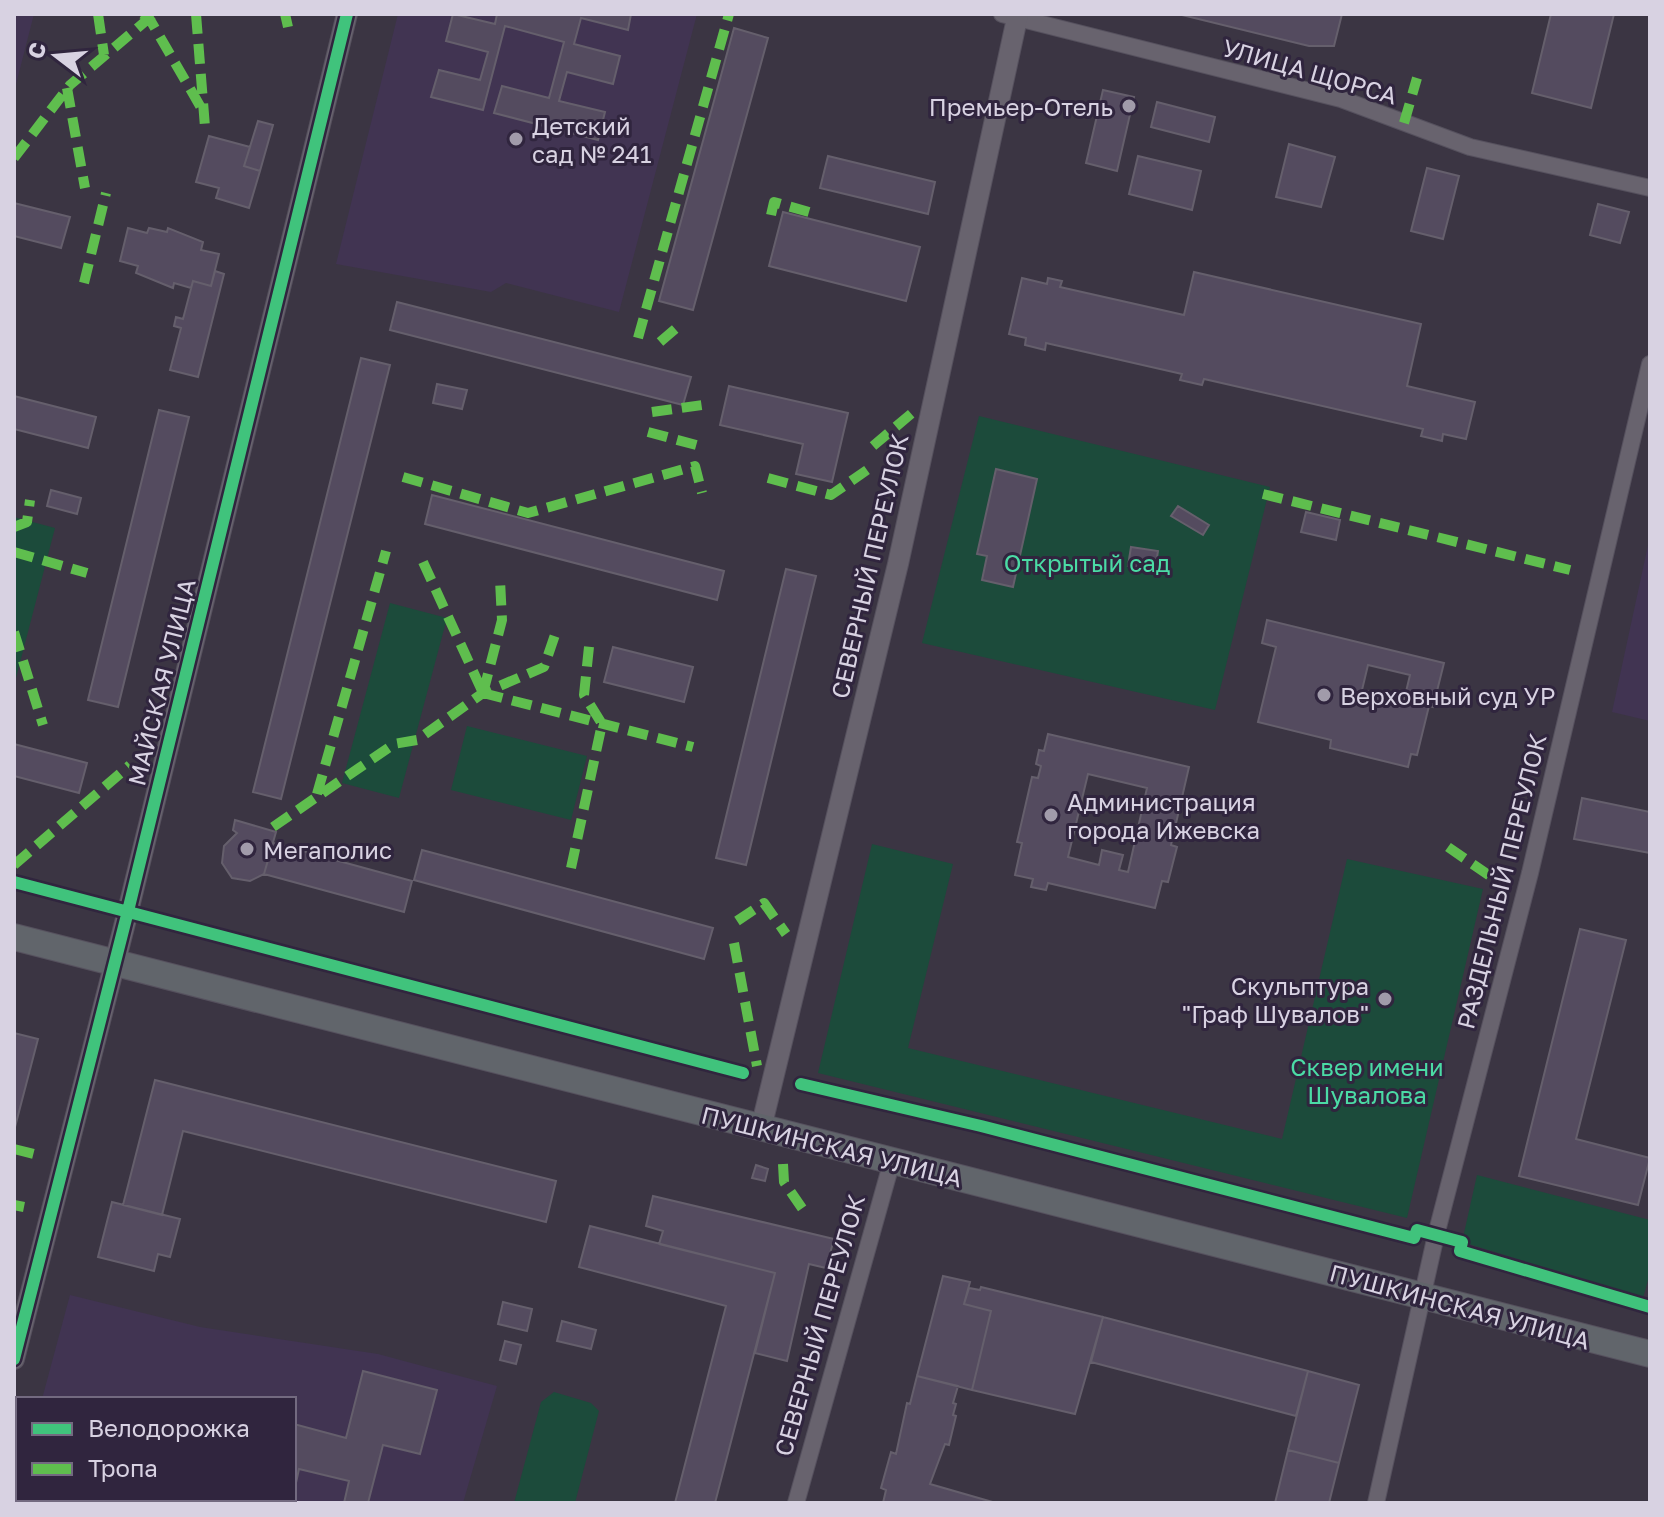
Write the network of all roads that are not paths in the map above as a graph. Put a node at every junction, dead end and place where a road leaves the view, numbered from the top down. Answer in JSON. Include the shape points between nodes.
{"nodes":[{"id":1,"x":347,"y":14,"type":"edge"},
{"id":2,"x":1013,"y":15,"type":"edge"},
{"id":3,"x":1650,"y":188,"type":"edge"},
{"id":4,"x":1650,"y":364,"type":"edge"},
{"id":5,"x":14,"y":937,"type":"edge"},
{"id":6,"x":115,"y":963,"type":"junction"},
{"id":7,"x":761,"y":1128,"type":"junction"},
{"id":8,"x":892,"y":1161,"type":"junction"},
{"id":9,"x":1424,"y":1296,"type":"junction"},
{"id":10,"x":1650,"y":1354,"type":"edge"},
{"id":11,"x":14,"y":1359,"type":"edge"},
{"id":12,"x":796,"y":1503,"type":"edge"},
{"id":13,"x":1376,"y":1503,"type":"edge"}],
"edges":[{"from":1,"to":6,"type":"street","name":"МАЙСКАЯ УЛИЦА"},
{"from":2,"to":3,"type":"street","name":"УЛИЦА ЩОРСА","via":[[1341,99],[1470,147]]},
{"from":2,"to":7,"type":"street","name":"СЕВЕРНЫЙ ПЕРЕУЛОК","via":[[898,564]]},
{"from":4,"to":9,"type":"street","name":"РАЗДЕЛЬНЫЙ ПЕРЕУЛОК"},
{"from":5,"to":6,"type":"main road","name":"ПУШКИНСКАЯ УЛИЦА"},
{"from":6,"to":7,"type":"main road","name":"ПУШКИНСКАЯ УЛИЦА"},
{"from":6,"to":11,"type":"street","name":"МАЙСКАЯ УЛИЦА"},
{"from":7,"to":8,"type":"main road","name":"ПУШКИНСКАЯ УЛИЦА"},
{"from":8,"to":9,"type":"main road","name":"ПУШКИНСКАЯ УЛИЦА"},
{"from":8,"to":12,"type":"street","name":"СЕВЕРНЫЙ ПЕРЕУЛОК"},
{"from":9,"to":10,"type":"main road","name":"ПУШКИНСКАЯ УЛИЦА"},
{"from":9,"to":13,"type":"street","name":"РАЗДЕЛЬНЫЙ ПЕРЕУЛОК"}]}
